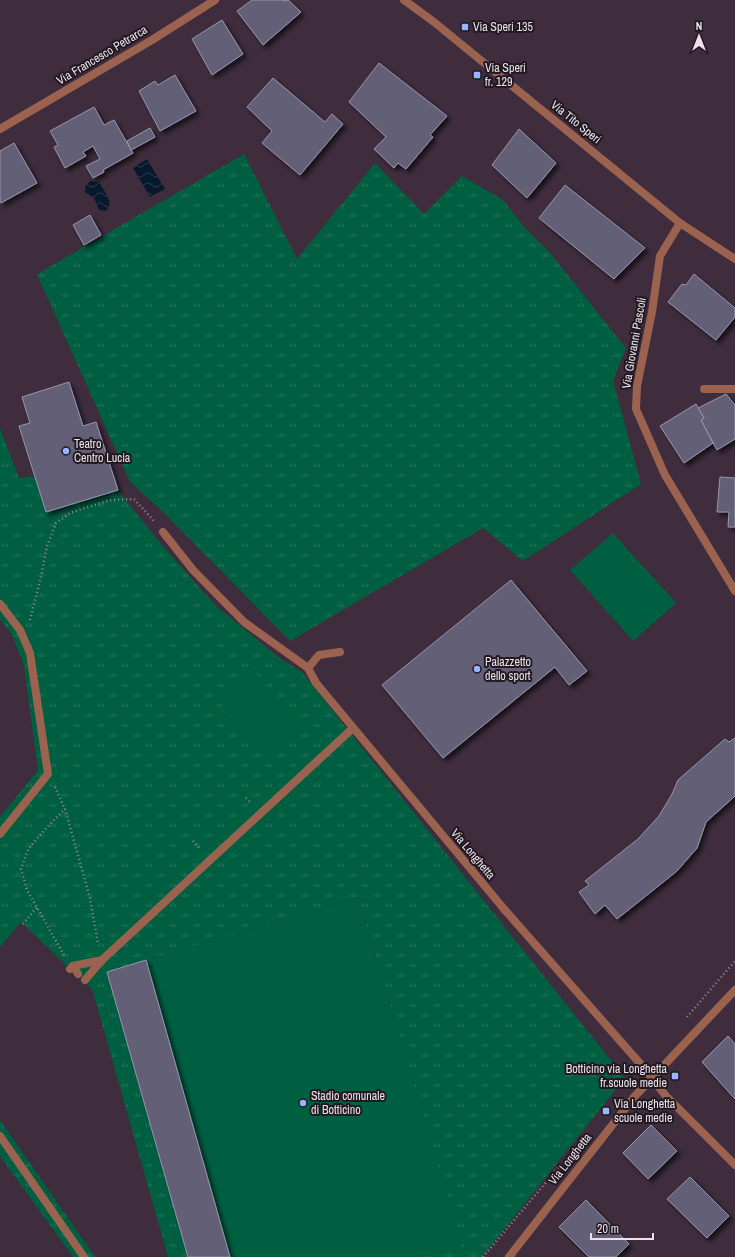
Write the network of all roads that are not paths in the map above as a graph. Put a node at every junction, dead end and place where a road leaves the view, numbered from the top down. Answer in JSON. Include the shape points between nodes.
{"nodes":[{"id":1,"x":215,"y":0,"type":"edge"},
{"id":2,"x":404,"y":0,"type":"edge"},
{"id":3,"x":0,"y":129,"type":"edge"},
{"id":4,"x":680,"y":223,"type":"junction"},
{"id":5,"x":735,"y":259,"type":"edge"},
{"id":6,"x":704,"y":389,"type":"dead end"},
{"id":7,"x":735,"y":389,"type":"edge"},
{"id":8,"x":163,"y":532,"type":"road end"},
{"id":9,"x":735,"y":591,"type":"edge"},
{"id":10,"x":0,"y":604,"type":"edge"},
{"id":11,"x":340,"y":652,"type":"dead end"},
{"id":12,"x":308,"y":668,"type":"junction"},
{"id":13,"x":353,"y":728,"type":"junction"},
{"id":14,"x":0,"y":834,"type":"edge"},
{"id":15,"x":102,"y":960,"type":"junction"},
{"id":16,"x":78,"y":974,"type":"dead end"},
{"id":17,"x":85,"y":980,"type":"dead end"},
{"id":18,"x":735,"y":990,"type":"edge"},
{"id":19,"x":652,"y":1078,"type":"junction"},
{"id":20,"x":0,"y":1136,"type":"edge"},
{"id":21,"x":735,"y":1165,"type":"edge"},
{"id":22,"x":84,"y":1257,"type":"edge"},
{"id":23,"x":509,"y":1257,"type":"edge"}],
"edges":[{"from":1,"to":3,"type":"street","name":"Via Francesco Petrarca"},
{"from":2,"to":4,"type":"street","name":"Via Tito Speri"},
{"from":4,"to":5,"type":"street","name":"Via Tito Speri"},
{"from":4,"to":9,"type":"street","name":"Via Giovanni Pascoli","via":[[660,256],[652,312],[636,386],[636,409],[665,475]]},
{"from":6,"to":7,"type":"street"},
{"from":8,"to":12,"type":"street","via":[[193,570],[244,622]]},
{"from":10,"to":14,"type":"street","via":[[20,630],[30,653],[48,774]]},
{"from":11,"to":12,"type":"street","via":[[319,655]]},
{"from":12,"to":13,"type":"street","name":"Via Longhetta","via":[[316,683]]},
{"from":13,"to":15,"type":"street"},
{"from":13,"to":19,"type":"street","name":"Via Longhetta","via":[[504,909]]},
{"from":15,"to":16,"type":"street","via":[[72,967]]},
{"from":15,"to":17,"type":"street"},
{"from":18,"to":19,"type":"street","name":"Via Longhetta"},
{"from":19,"to":21,"type":"street","via":[[666,1096]]},
{"from":19,"to":23,"type":"street","name":"Via Longhetta","via":[[635,1096]]},
{"from":20,"to":22,"type":"street"}]}
